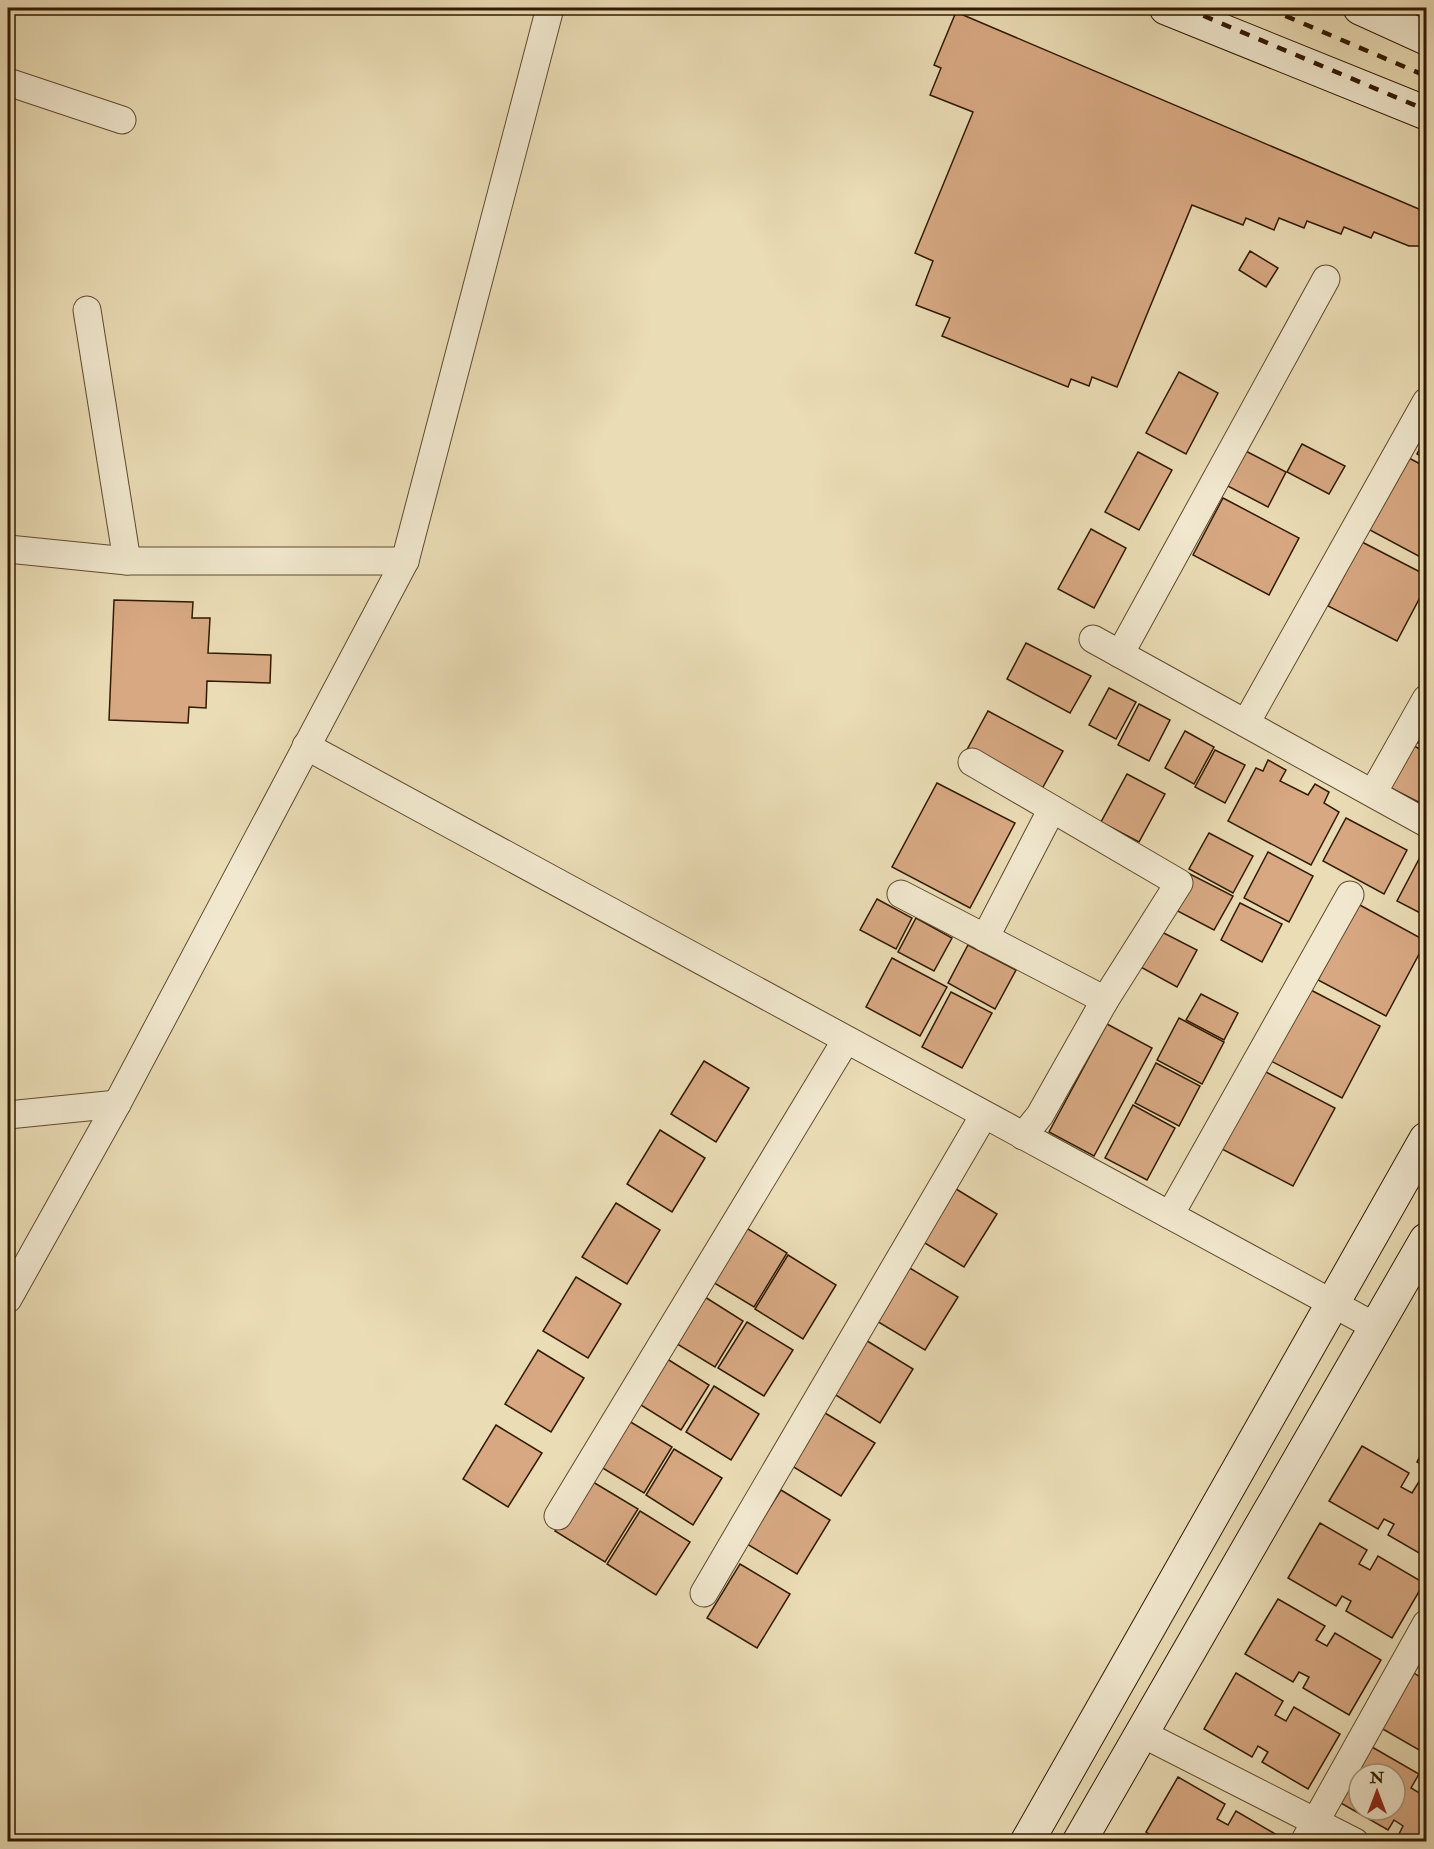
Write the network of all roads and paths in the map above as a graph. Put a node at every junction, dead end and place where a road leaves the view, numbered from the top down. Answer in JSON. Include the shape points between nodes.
{"nodes":[{"id":1,"x":550,"y":8,"type":"edge"},
{"id":2,"x":1166,"y":8,"type":"edge"},
{"id":3,"x":1360,"y":8,"type":"edge"},
{"id":4,"x":1426,"y":38,"type":"edge"},
{"id":5,"x":8,"y":82,"type":"edge"},
{"id":6,"x":1426,"y":113,"type":"edge"},
{"id":7,"x":122,"y":120,"type":"dead end"},
{"id":8,"x":1326,"y":279,"type":"dead end"},
{"id":9,"x":87,"y":310,"type":"dead end"},
{"id":10,"x":1426,"y":402,"type":"edge"},
{"id":11,"x":8,"y":549,"type":"edge"},
{"id":12,"x":127,"y":561,"type":"junction"},
{"id":13,"x":405,"y":561,"type":"junction"},
{"id":14,"x":1094,"y":639,"type":"dead end"},
{"id":15,"x":1120,"y":654,"type":"junction"},
{"id":16,"x":1426,"y":699,"type":"edge"},
{"id":17,"x":1246,"y":723,"type":"junction"},
{"id":18,"x":306,"y":746,"type":"junction"},
{"id":19,"x":972,"y":762,"type":"dead end"},
{"id":20,"x":1372,"y":793,"type":"junction"},
{"id":21,"x":1052,"y":809,"type":"junction"},
{"id":22,"x":1426,"y":823,"type":"edge"},
{"id":23,"x":901,"y":894,"type":"dead end"},
{"id":24,"x":1350,"y":895,"type":"dead end"},
{"id":25,"x":985,"y":938,"type":"junction"},
{"id":26,"x":1105,"y":999,"type":"junction"},
{"id":27,"x":846,"y":1040,"type":"junction"},
{"id":28,"x":117,"y":1104,"type":"junction"},
{"id":29,"x":8,"y":1115,"type":"edge"},
{"id":30,"x":984,"y":1115,"type":"junction"},
{"id":31,"x":1023,"y":1136,"type":"junction"},
{"id":32,"x":1426,"y":1139,"type":"edge"},
{"id":33,"x":1170,"y":1215,"type":"junction"},
{"id":34,"x":1423,"y":1256,"type":"edge"},
{"id":35,"x":8,"y":1299,"type":"edge"},
{"id":36,"x":1333,"y":1305,"type":"junction"},
{"id":37,"x":1376,"y":1327,"type":"junction"},
{"id":38,"x":558,"y":1516,"type":"dead end"},
{"id":39,"x":704,"y":1593,"type":"dead end"},
{"id":40,"x":1426,"y":1624,"type":"edge"},
{"id":41,"x":1142,"y":1733,"type":"junction"},
{"id":42,"x":1310,"y":1831,"type":"edge"},
{"id":43,"x":1027,"y":1842,"type":"edge"},
{"id":44,"x":1079,"y":1842,"type":"edge"},
{"id":45,"x":1355,"y":1842,"type":"edge"}],
"edges":[{"from":1,"to":13,"type":"street"},
{"from":2,"to":6,"type":"street"},
{"from":3,"to":4,"type":"street"},
{"from":5,"to":7,"type":"street"},
{"from":8,"to":15,"type":"street"},
{"from":9,"to":12,"type":"street"},
{"from":10,"to":17,"type":"street"},
{"from":11,"to":12,"type":"street"},
{"from":12,"to":13,"type":"street"},
{"from":13,"to":18,"type":"street"},
{"from":14,"to":15,"type":"street"},
{"from":15,"to":17,"type":"street"},
{"from":16,"to":20,"type":"street"},
{"from":17,"to":20,"type":"street"},
{"from":18,"to":27,"type":"street"},
{"from":18,"to":28,"type":"street"},
{"from":19,"to":21,"type":"street"},
{"from":20,"to":22,"type":"street"},
{"from":21,"to":25,"type":"street"},
{"from":21,"to":26,"type":"street","via":[[1179,883]]},
{"from":23,"to":25,"type":"street"},
{"from":24,"to":33,"type":"street"},
{"from":25,"to":26,"type":"street"},
{"from":26,"to":31,"type":"street","via":[[1040,1115]]},
{"from":27,"to":30,"type":"street"},
{"from":27,"to":38,"type":"street"},
{"from":28,"to":29,"type":"street"},
{"from":28,"to":35,"type":"street"},
{"from":30,"to":31,"type":"street"},
{"from":30,"to":39,"type":"street"},
{"from":31,"to":33,"type":"street"},
{"from":32,"to":36,"type":"street"},
{"from":33,"to":36,"type":"street"},
{"from":34,"to":37,"type":"street"},
{"from":36,"to":37,"type":"street"},
{"from":36,"to":43,"type":"street"},
{"from":37,"to":41,"type":"street"},
{"from":40,"to":42,"type":"street"},
{"from":41,"to":42,"type":"street"},
{"from":41,"to":44,"type":"street"},
{"from":42,"to":45,"type":"street"}]}
